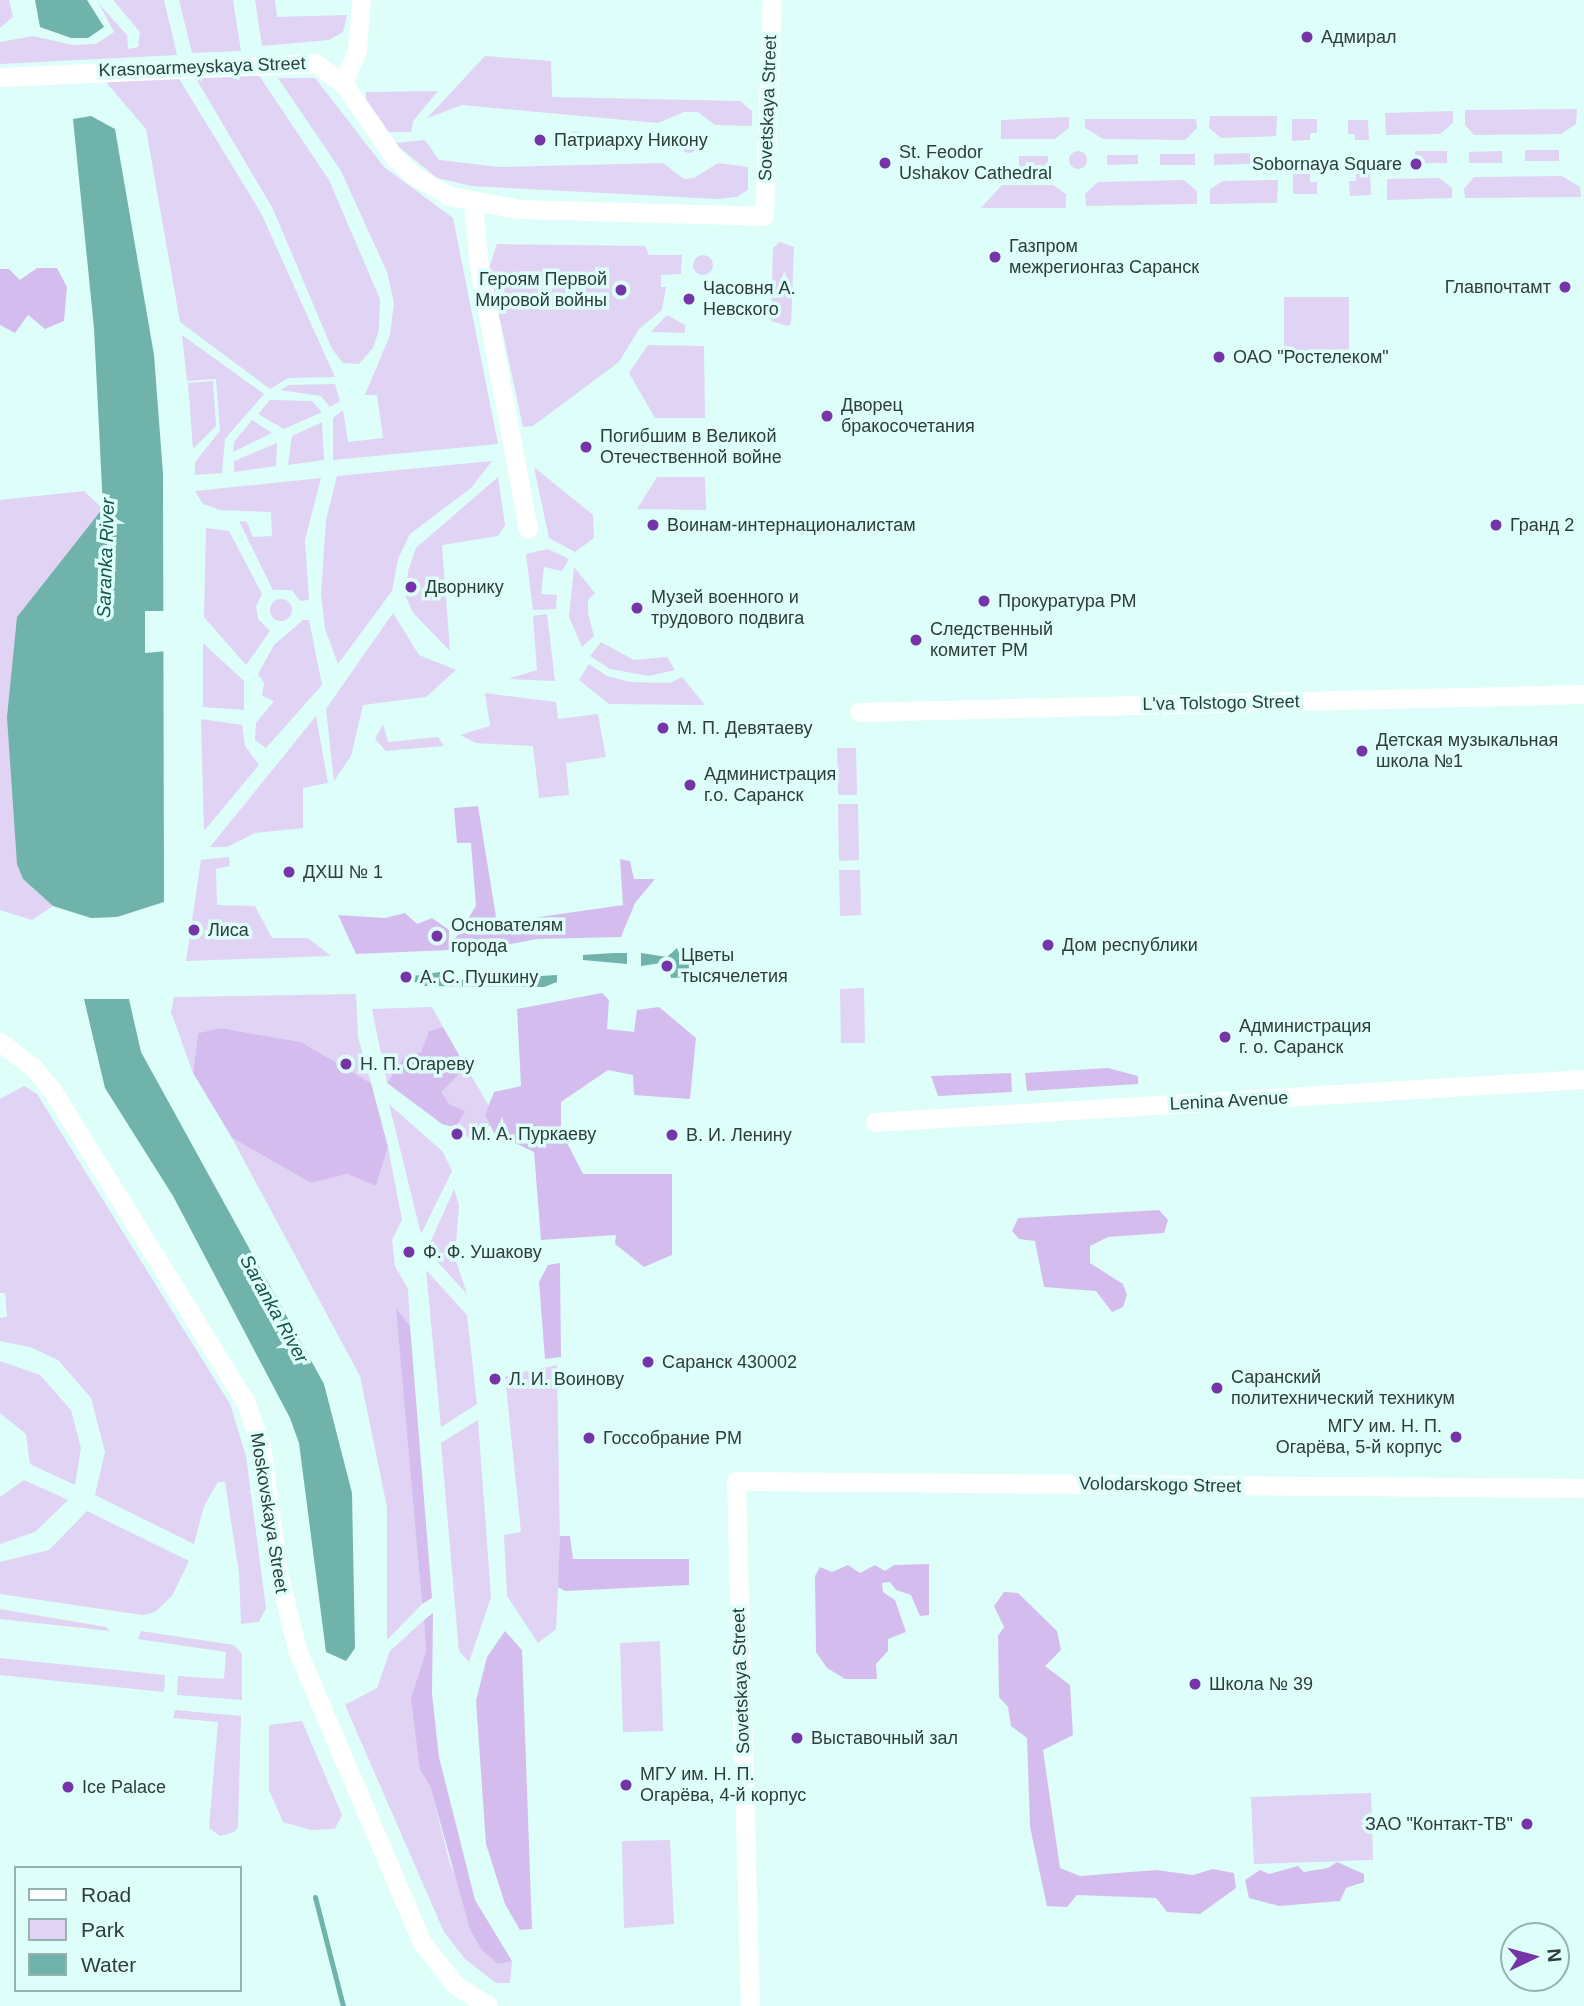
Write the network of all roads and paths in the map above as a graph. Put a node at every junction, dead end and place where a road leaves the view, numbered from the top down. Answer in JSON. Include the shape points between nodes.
{"nodes":[{"id":1,"x":361,"y":0,"type":"edge"},
{"id":2,"x":772,"y":0,"type":"edge"},
{"id":3,"x":0,"y":77,"type":"edge"},
{"id":4,"x":343,"y":83,"type":"junction"},
{"id":5,"x":473,"y":204,"type":"junction"},
{"id":6,"x":764,"y":216,"type":"joint"},
{"id":7,"x":528,"y":528,"type":"dead end"},
{"id":8,"x":1584,"y":694,"type":"edge"},
{"id":9,"x":859,"y":712,"type":"dead end"},
{"id":10,"x":0,"y":1042,"type":"edge"},
{"id":11,"x":1584,"y":1079,"type":"edge"},
{"id":12,"x":875,"y":1122,"type":"dead end"},
{"id":13,"x":736,"y":1481,"type":"joint"},
{"id":14,"x":1584,"y":1488,"type":"edge"},
{"id":15,"x":488,"y":2006,"type":"edge"},
{"id":16,"x":750,"y":2006,"type":"edge"}],
"edges":[{"from":1,"to":4,"type":"street","via":[[357,50]]},
{"from":2,"to":6,"type":"street","name":"Sovetskaya Street"},
{"from":3,"to":4,"type":"street","name":"Krasnoarmeyskaya Street","via":[[301,61],[329,69]]},
{"from":4,"to":5,"type":"street","name":"Krasnoarmeyskaya Street","via":[[377,136],[413,175]]},
{"from":5,"to":6,"type":"street","name":"Krasnoarmeyskaya Street","via":[[531,210]]},
{"from":5,"to":7,"type":"street","via":[[479,267]]},
{"from":8,"to":9,"type":"street","name":"L'va Tolstogo Street"},
{"from":10,"to":15,"type":"street","name":"Moskovskaya Street","via":[[34,1068],[52,1090],[246,1403],[261,1446],[285,1613],[310,1683],[421,1941],[455,1985]]},
{"from":11,"to":12,"type":"street","name":"Lenina Avenue"},
{"from":13,"to":14,"type":"street","name":"Volodarskogo Street"},
{"from":13,"to":16,"type":"street","name":"Sovetskaya Street"}]}
